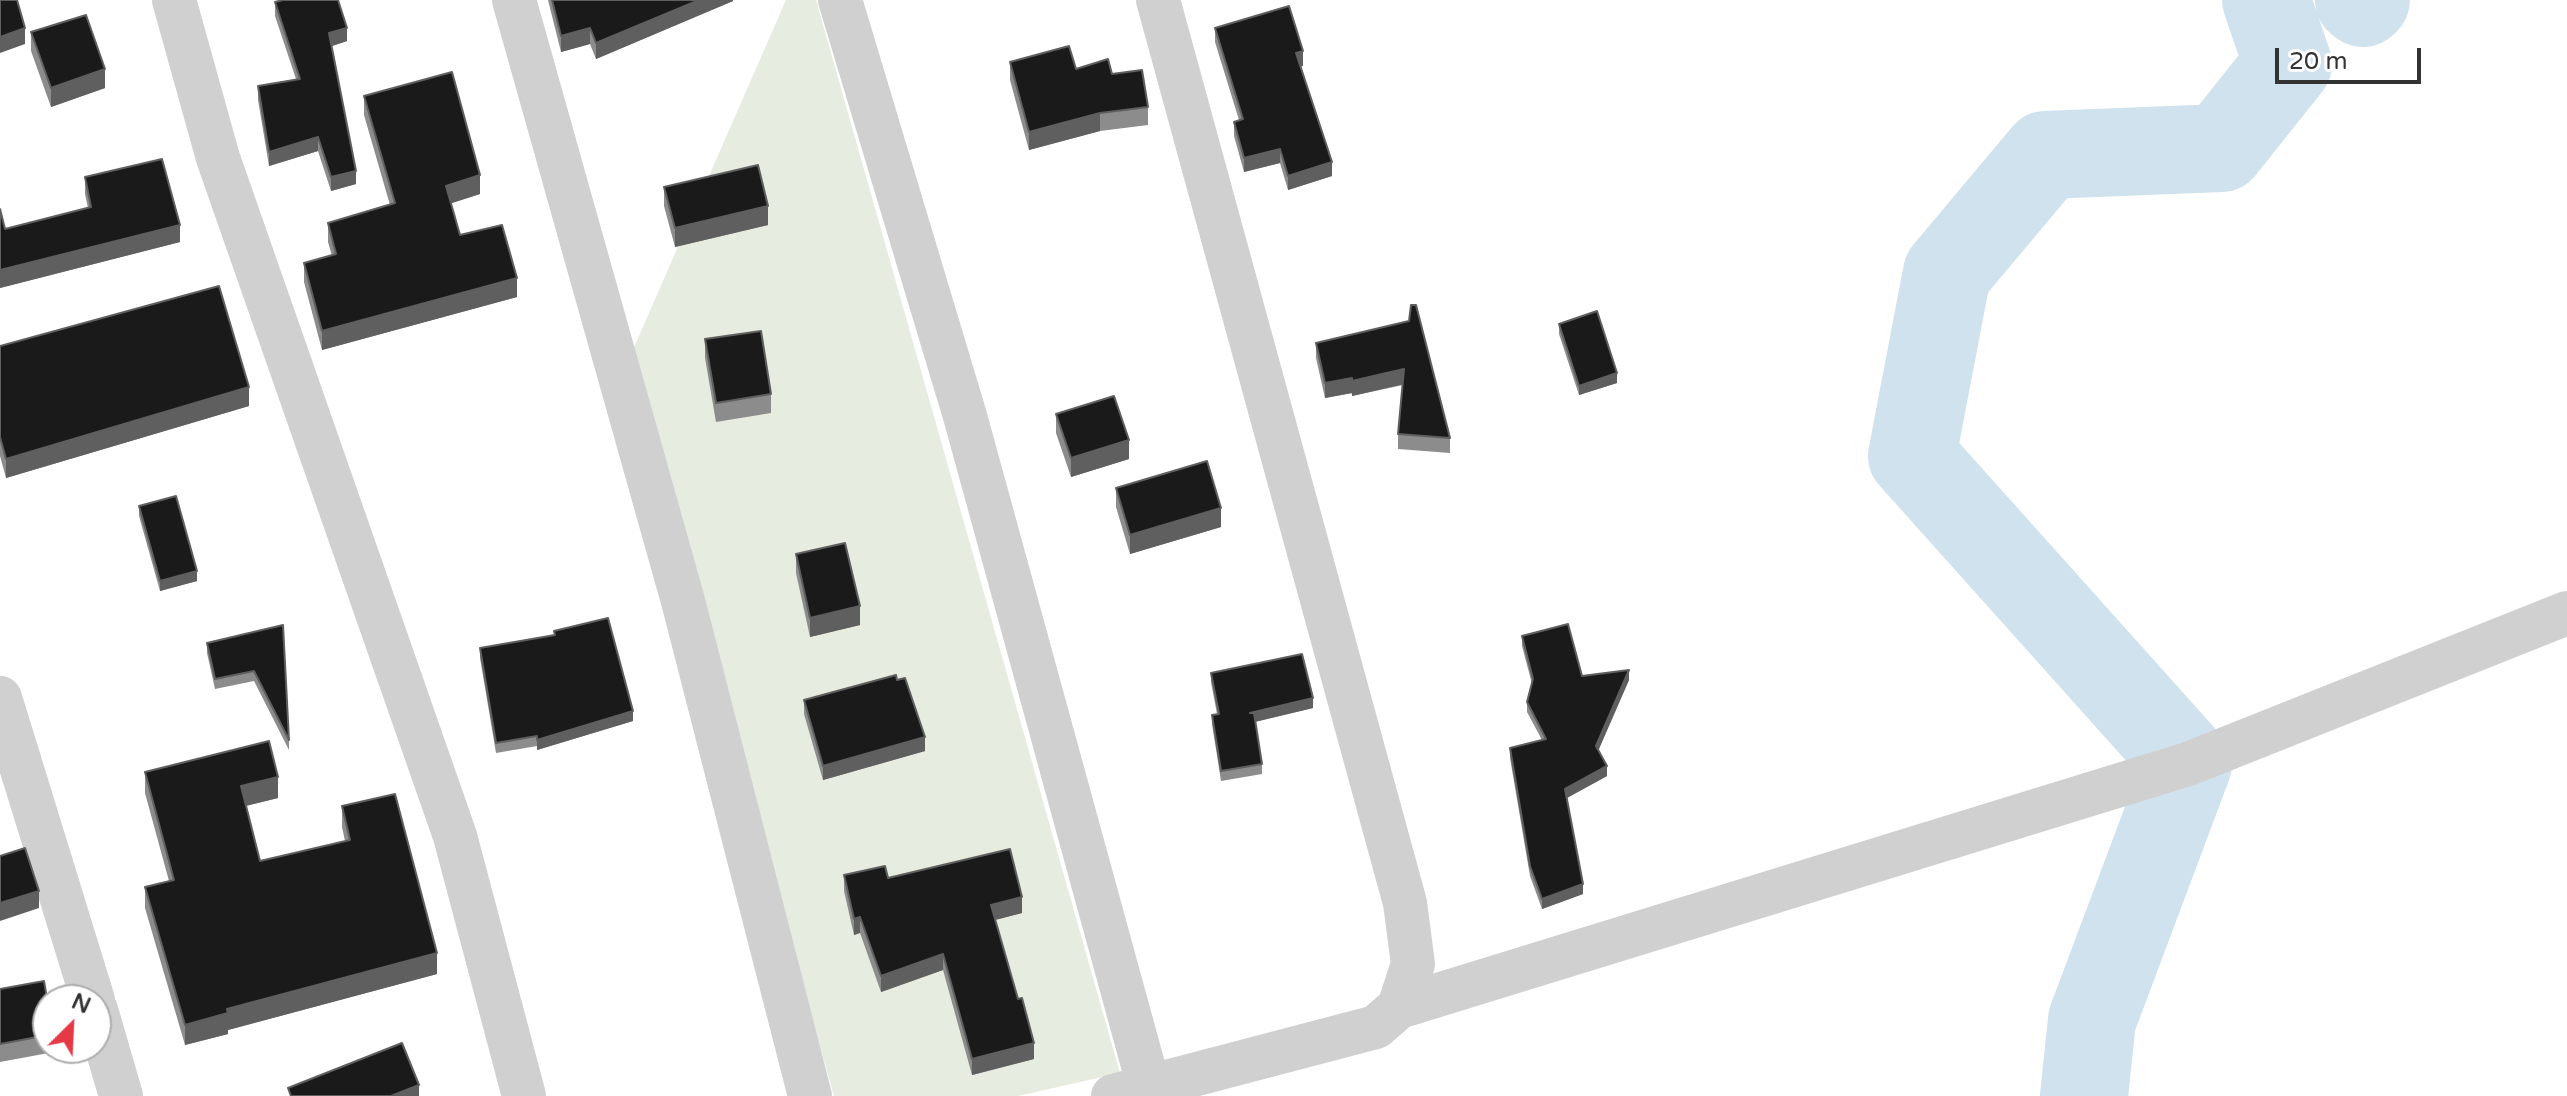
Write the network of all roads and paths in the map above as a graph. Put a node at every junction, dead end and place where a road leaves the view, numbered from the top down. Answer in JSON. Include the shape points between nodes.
{"nodes":[{"id":1,"x":174,"y":0,"type":"edge"},
{"id":2,"x":514,"y":0,"type":"edge"},
{"id":3,"x":840,"y":0,"type":"edge"},
{"id":4,"x":1158,"y":0,"type":"edge"},
{"id":5,"x":2567,"y":613,"type":"edge"},
{"id":6,"x":0,"y":698,"type":"edge"},
{"id":7,"x":88,"y":984,"type":"edge"},
{"id":8,"x":1399,"y":1007,"type":"junction"},
{"id":9,"x":112,"y":1064,"type":"edge"},
{"id":10,"x":1131,"y":1091,"type":"edge"},
{"id":11,"x":121,"y":1096,"type":"edge"},
{"id":12,"x":524,"y":1096,"type":"edge"},
{"id":13,"x":810,"y":1096,"type":"edge"}],
"edges":[{"from":1,"to":12,"type":"street","via":[[218,158],[455,836]]},
{"from":2,"to":13,"type":"street","via":[[683,601]]},
{"from":3,"to":10,"type":"street","via":[[965,416]]},
{"from":4,"to":8,"type":"street","via":[[1405,903],[1413,964]]},
{"from":5,"to":8,"type":"street","via":[[2188,764]]},
{"from":6,"to":7,"type":"street"},
{"from":8,"to":10,"type":"street","via":[[1376,1027]]},
{"from":9,"to":11,"type":"street"}]}
